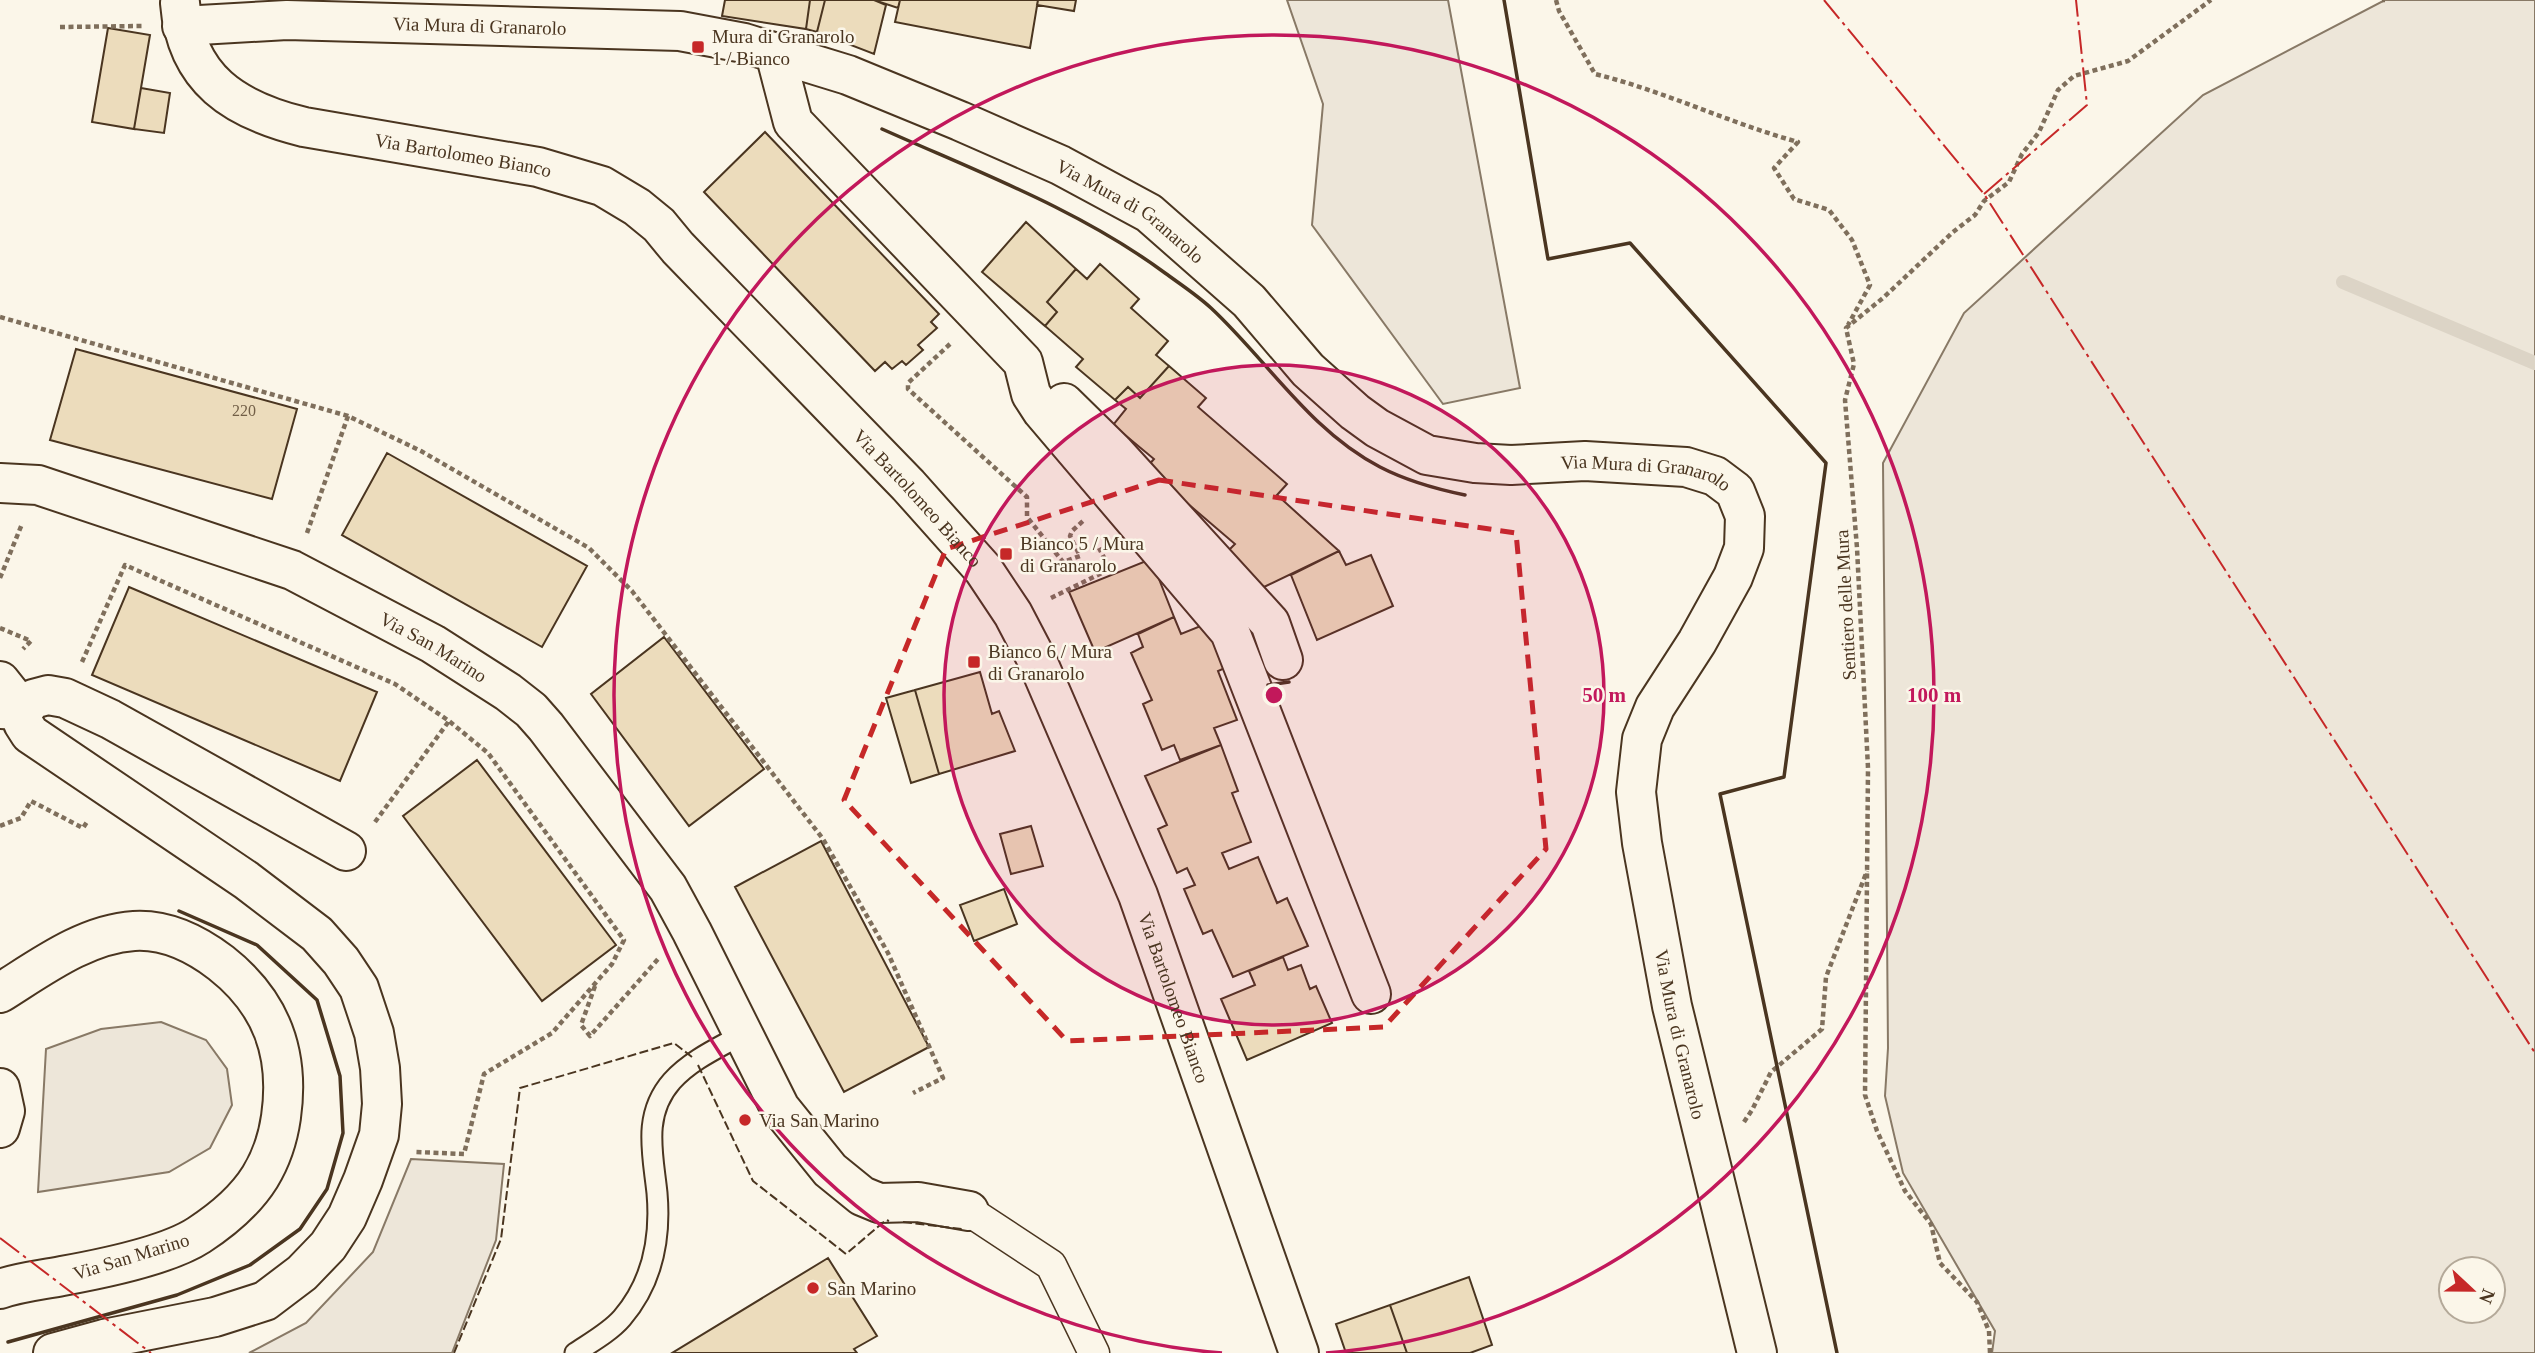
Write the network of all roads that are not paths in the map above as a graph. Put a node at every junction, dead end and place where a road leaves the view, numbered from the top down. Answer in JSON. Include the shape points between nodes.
{"nodes":[{"id":1,"x":180,"y":13,"type":"edge"},
{"id":2,"x":775,"y":53,"type":"junction"},
{"id":3,"x":1023,"y":362,"type":"junction"},
{"id":4,"x":0,"y":483,"type":"edge"},
{"id":5,"x":1283,"y":660,"type":"dead end"},
{"id":6,"x":8,"y":700,"type":"edge"},
{"id":7,"x":359,"y":838,"type":"road end"},
{"id":8,"x":0,"y":993,"type":"edge"},
{"id":9,"x":1371,"y":994,"type":"dead end"},
{"id":10,"x":743,"y":1034,"type":"junction"},
{"id":11,"x":0,"y":1088,"type":"edge"},
{"id":12,"x":0,"y":1128,"type":"edge"},
{"id":13,"x":969,"y":1211,"type":"joint"},
{"id":14,"x":0,"y":1289,"type":"edge"},
{"id":15,"x":53,"y":1353,"type":"edge"},
{"id":16,"x":575,"y":1353,"type":"edge"},
{"id":17,"x":1094,"y":1353,"type":"edge"},
{"id":18,"x":1299,"y":1353,"type":"edge"},
{"id":19,"x":1757,"y":1353,"type":"edge"}],
"edges":[{"from":1,"to":2,"type":"street","name":"Via Mura di Granarolo","via":[[680,31]]},
{"from":1,"to":18,"type":"street","name":"Via Bartolomeo Bianco","via":[[191,54],[206,74],[244,107],[304,127],[538,167],[602,186],[637,206],[908,485],[983,569],[1036,659],[1138,895]]},
{"from":2,"to":3,"type":"street","via":[[793,122]]},
{"from":2,"to":19,"type":"street","name":"Via Mura di Granarolo","via":[[848,75],[960,121],[1060,165],[1149,213],[1248,301],[1308,370],[1354,412],[1427,455],[1511,465],[1585,461],[1686,467],[1715,476],[1735,491],[1745,516],[1744,548],[1721,599],[1655,707],[1642,739],[1636,792],[1672,1006]]},
{"from":3,"to":5,"type":"street","via":[[1114,452],[1270,622]]},
{"from":3,"to":9,"type":"street","via":[[1031,394],[1105,512],[1230,632]]},
{"from":4,"to":10,"type":"street","name":"Via San Marino","via":[[38,485],[292,570],[433,644],[508,692],[531,710],[668,888]]},
{"from":6,"to":7,"type":"street","via":[[48,695],[65,698]]},
{"from":6,"to":15,"type":"street","via":[[30,734],[317,933],[359,988],[380,1068],[379,1135],[363,1180],[328,1246],[302,1273],[265,1301],[215,1317]]},
{"from":8,"to":14,"type":"street","name":"Via San Marino","via":[[61,956],[115,934],[154,931],[173,936],[213,957],[249,989],[272,1027],[284,1076],[272,1154],[254,1185],[221,1219],[196,1237],[164,1250]]},
{"from":10,"to":13,"type":"street","name":"Via San Marino","via":[[779,1108],[848,1186],[879,1203],[918,1202]]},
{"from":10,"to":16,"type":"lane","via":[[696,1060],[671,1082],[659,1101],[650,1146],[657,1195],[654,1261],[621,1320]]},
{"from":11,"to":12,"type":"street","via":[[5,1111]]},
{"from":13,"to":17,"type":"street","name":"Via San Marino","via":[[1051,1265]]}]}
